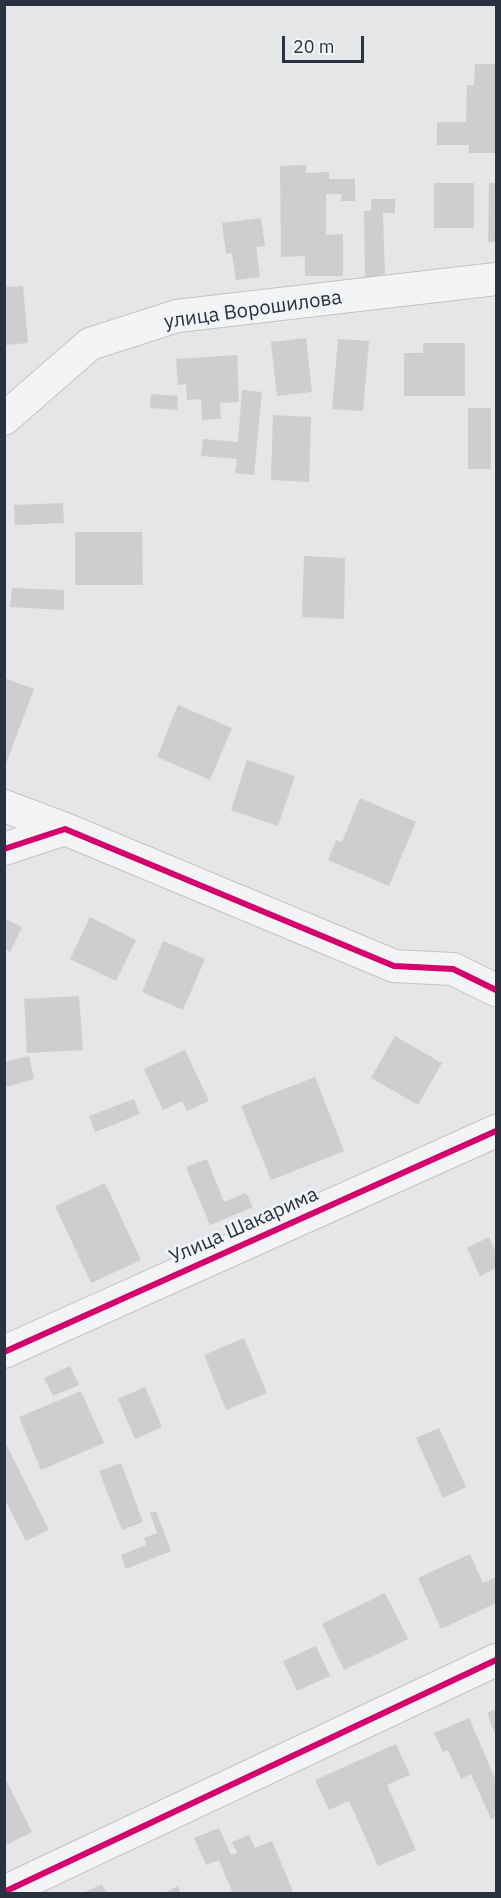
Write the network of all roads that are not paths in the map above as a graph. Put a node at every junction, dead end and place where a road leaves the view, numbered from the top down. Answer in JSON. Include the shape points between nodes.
{"nodes":[{"id":1,"x":496,"y":279,"type":"edge"},
{"id":2,"x":4,"y":419,"type":"edge"},
{"id":3,"x":4,"y":806,"type":"edge"},
{"id":4,"x":65,"y":829,"type":"junction"},
{"id":5,"x":4,"y":849,"type":"edge"},
{"id":6,"x":496,"y":990,"type":"edge"},
{"id":7,"x":496,"y":1131,"type":"edge"},
{"id":8,"x":4,"y":1352,"type":"edge"},
{"id":9,"x":496,"y":1660,"type":"edge"},
{"id":10,"x":4,"y":1892,"type":"edge"}],
"edges":[{"from":1,"to":2,"type":"street","name":"улица Ворошилова","via":[[177,316],[90,344]]},
{"from":3,"to":4,"type":"street"},
{"from":4,"to":5,"type":"street"},
{"from":4,"to":6,"type":"street","via":[[394,966],[453,969]]},
{"from":7,"to":8,"type":"street","name":"Улица Шакарима"},
{"from":9,"to":10,"type":"street"}]}
